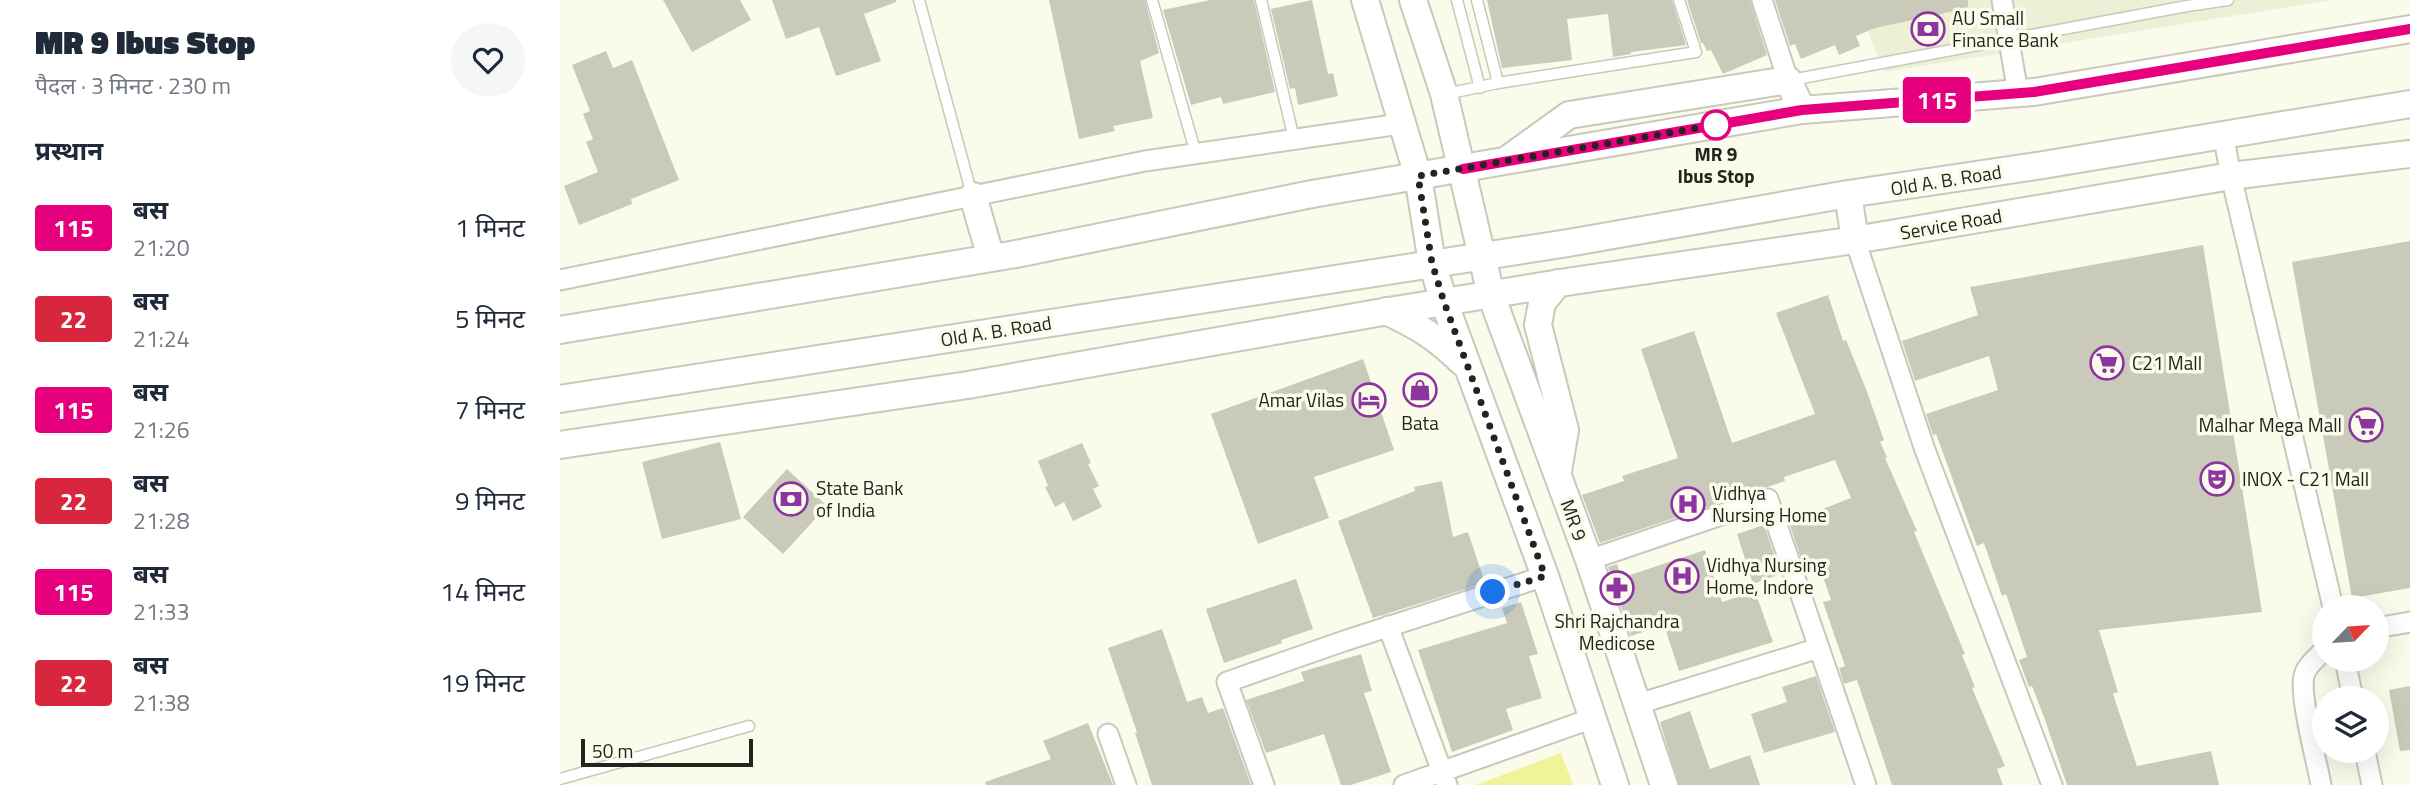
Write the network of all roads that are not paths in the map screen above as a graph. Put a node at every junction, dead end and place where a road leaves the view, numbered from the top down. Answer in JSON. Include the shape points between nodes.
{"nodes":[{"id":1,"x":919,"y":0,"type":"edge"},
{"id":2,"x":1152,"y":0,"type":"edge"},
{"id":3,"x":1261,"y":0,"type":"edge"},
{"id":4,"x":1365,"y":0,"type":"edge"},
{"id":5,"x":1413,"y":0,"type":"edge"},
{"id":6,"x":1457,"y":0,"type":"edge"},
{"id":7,"x":1477,"y":0,"type":"edge"},
{"id":8,"x":1679,"y":0,"type":"edge"},
{"id":9,"x":1762,"y":0,"type":"edge"},
{"id":10,"x":2002,"y":0,"type":"edge"},
{"id":11,"x":2228,"y":0,"type":"edge"},
{"id":12,"x":2186,"y":3,"type":"edge"},
{"id":13,"x":2410,"y":29,"type":"edge"},
{"id":14,"x":2008,"y":39,"type":"junction"},
{"id":15,"x":1788,"y":80,"type":"junction"},
{"id":16,"x":1498,"y":83,"type":"junction"},
{"id":17,"x":1480,"y":88,"type":"junction"},
{"id":18,"x":2018,"y":93,"type":"junction"},
{"id":19,"x":1444,"y":94,"type":"junction"},
{"id":20,"x":2410,"y":104,"type":"edge"},
{"id":21,"x":1802,"y":110,"type":"junction"},
{"id":22,"x":1400,"y":124,"type":"junction"},
{"id":23,"x":2223,"y":134,"type":"junction"},
{"id":24,"x":1294,"y":139,"type":"junction"},
{"id":25,"x":1196,"y":154,"type":"junction"},
{"id":26,"x":2410,"y":154,"type":"edge"},
{"id":27,"x":1503,"y":162,"type":"junction"},
{"id":28,"x":1463,"y":169,"type":"junction"},
{"id":29,"x":1418,"y":176,"type":"junction"},
{"id":30,"x":2231,"y":176,"type":"junction"},
{"id":31,"x":1848,"y":194,"type":"junction"},
{"id":32,"x":973,"y":196,"type":"junction"},
{"id":33,"x":1855,"y":240,"type":"junction"},
{"id":34,"x":1482,"y":255,"type":"junction"},
{"id":35,"x":991,"y":258,"type":"junction"},
{"id":36,"x":1432,"y":263,"type":"junction"},
{"id":37,"x":560,"y":280,"type":"edge"},
{"id":38,"x":1558,"y":283,"type":"junction"},
{"id":39,"x":1491,"y":295,"type":"junction"},
{"id":40,"x":1444,"y":302,"type":"junction"},
{"id":41,"x":1386,"y":312,"type":"junction"},
{"id":42,"x":560,"y":330,"type":"edge"},
{"id":43,"x":1469,"y":369,"type":"junction"},
{"id":44,"x":560,"y":399,"type":"edge"},
{"id":45,"x":560,"y":445,"type":"edge"},
{"id":46,"x":1558,"y":474,"type":"junction"},
{"id":47,"x":1589,"y":560,"type":"junction"},
{"id":48,"x":1545,"y":576,"type":"junction"},
{"id":49,"x":2330,"y":595,"type":"edge"},
{"id":50,"x":2410,"y":622,"type":"edge"},
{"id":51,"x":1388,"y":626,"type":"junction"},
{"id":52,"x":2389,"y":626,"type":"edge"},
{"id":53,"x":1819,"y":648,"type":"junction"},
{"id":54,"x":2312,"y":663,"type":"edge"},
{"id":55,"x":1638,"y":704,"type":"junction"},
{"id":56,"x":1593,"y":718,"type":"junction"},
{"id":57,"x":749,"y":726,"type":"dead end"},
{"id":58,"x":1108,"y":734,"type":"dead end"},
{"id":59,"x":2367,"y":763,"type":"edge"},
{"id":60,"x":1444,"y":778,"type":"edge"},
{"id":61,"x":560,"y":779,"type":"edge"},
{"id":62,"x":1862,"y":784,"type":"edge"},
{"id":63,"x":1126,"y":785,"type":"edge"},
{"id":64,"x":1264,"y":785,"type":"edge"},
{"id":65,"x":1404,"y":785,"type":"edge"},
{"id":66,"x":1615,"y":785,"type":"edge"},
{"id":67,"x":1664,"y":785,"type":"edge"},
{"id":68,"x":2052,"y":785,"type":"edge"},
{"id":69,"x":2321,"y":785,"type":"edge"},
{"id":70,"x":2372,"y":785,"type":"edge"}],
"edges":[{"from":1,"to":32,"type":"lane"},
{"from":2,"to":25,"type":"lane"},
{"from":3,"to":24,"type":"lane"},
{"from":4,"to":22,"type":"main road"},
{"from":5,"to":19,"type":"main road"},
{"from":6,"to":17,"type":"lane"},
{"from":7,"to":16,"type":"lane"},
{"from":8,"to":16,"type":"lane","via":[[1696,52]]},
{"from":9,"to":15,"type":"street"},
{"from":10,"to":14,"type":"street"},
{"from":11,"to":12,"type":"lane"},
{"from":12,"to":14,"type":"lane"},
{"from":13,"to":18,"type":"main road"},
{"from":14,"to":15,"type":"lane"},
{"from":14,"to":18,"type":"street"},
{"from":15,"to":21,"type":"main road"},
{"from":15,"to":27,"type":"main road","via":[[1569,115]]},
{"from":16,"to":17,"type":"lane"},
{"from":17,"to":19,"type":"lane"},
{"from":18,"to":21,"type":"main road"},
{"from":19,"to":28,"type":"main road"},
{"from":20,"to":23,"type":"main road","name":"Old A. B. Road"},
{"from":21,"to":27,"type":"main road"},
{"from":22,"to":24,"type":"street"},
{"from":22,"to":29,"type":"main road"},
{"from":23,"to":30,"type":"street"},
{"from":23,"to":31,"type":"main road","name":"Old A. B. Road"},
{"from":24,"to":25,"type":"street"},
{"from":25,"to":32,"type":"street"},
{"from":26,"to":30,"type":"main road","name":"Service Road"},
{"from":27,"to":28,"type":"main road"},
{"from":28,"to":29,"type":"main road"},
{"from":28,"to":34,"type":"main road","name":"MR 9"},
{"from":29,"to":35,"type":"main road"},
{"from":29,"to":36,"type":"main road"},
{"from":30,"to":33,"type":"main road","name":"Service Road"},
{"from":30,"to":49,"type":"street"},
{"from":31,"to":33,"type":"main road"},
{"from":31,"to":34,"type":"main road","name":"Old A. B. Road"},
{"from":32,"to":35,"type":"main road"},
{"from":32,"to":37,"type":"street"},
{"from":33,"to":38,"type":"main road","name":"Service Road"},
{"from":33,"to":68,"type":"street","via":[[1925,450]]},
{"from":34,"to":36,"type":"main road","name":"Old A. B. Road"},
{"from":34,"to":39,"type":"main road","name":"MR 9"},
{"from":35,"to":42,"type":"main road"},
{"from":36,"to":40,"type":"main road"},
{"from":36,"to":44,"type":"main road","name":"Old A. B. Road"},
{"from":38,"to":39,"type":"main road","name":"Service Road"},
{"from":38,"to":46,"type":"main road","via":[[1542,303],[1538,325],[1565,430]]},
{"from":39,"to":40,"type":"main road","name":"Service Road"},
{"from":39,"to":46,"type":"main road","name":"MR 9"},
{"from":40,"to":41,"type":"main road","name":"Service Road"},
{"from":40,"to":43,"type":"main road"},
{"from":41,"to":43,"type":"main road","via":[[1438,339]]},
{"from":41,"to":45,"type":"main road","name":"Service Road","via":[[968,386]]},
{"from":43,"to":48,"type":"main road"},
{"from":46,"to":47,"type":"main road","name":"MR 9"},
{"from":47,"to":53,"type":"street","via":[[1768,499]]},
{"from":47,"to":55,"type":"main road","name":"MR 9"},
{"from":48,"to":51,"type":"street"},
{"from":48,"to":56,"type":"main road"},
{"from":50,"to":52,"type":"street"},
{"from":51,"to":60,"type":"street"},
{"from":51,"to":64,"type":"street","via":[[1227,682]]},
{"from":53,"to":55,"type":"street"},
{"from":53,"to":62,"type":"street"},
{"from":54,"to":69,"type":"street","via":[[2303,678],[2304,694]]},
{"from":55,"to":67,"type":"main road","name":"MR 9"},
{"from":56,"to":60,"type":"street"},
{"from":56,"to":66,"type":"main road"},
{"from":57,"to":61,"type":"lane"},
{"from":58,"to":63,"type":"street"},
{"from":59,"to":70,"type":"street"},
{"from":60,"to":65,"type":"street"}]}
